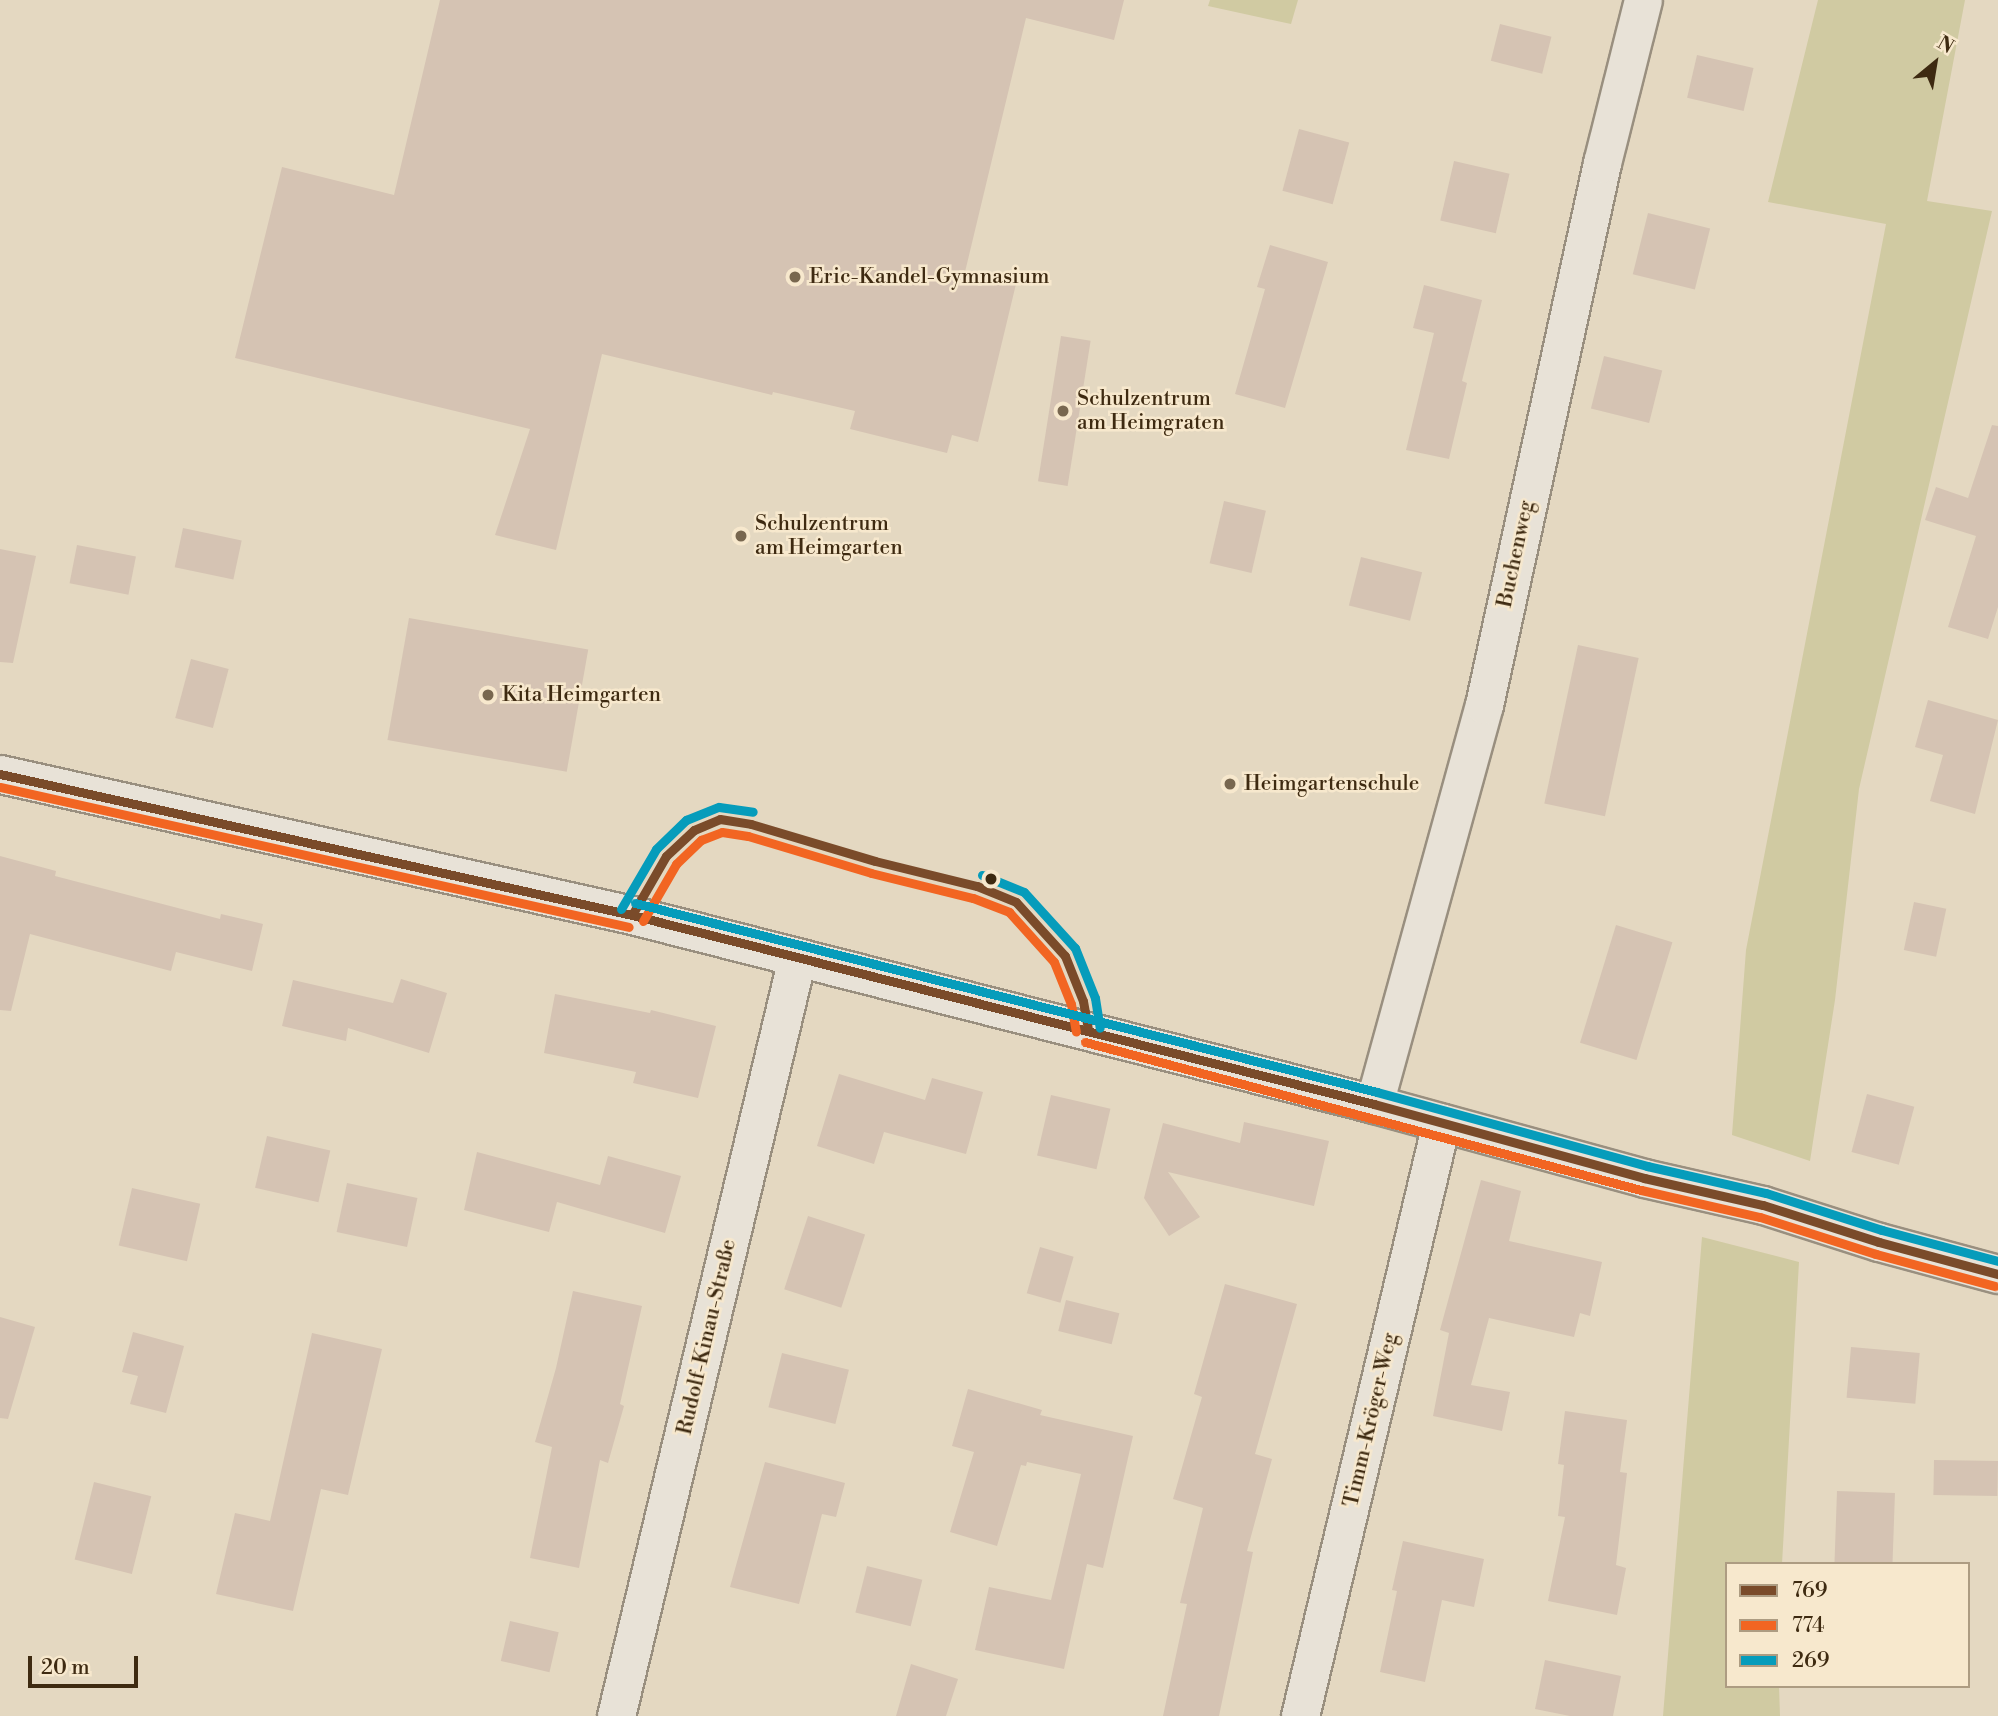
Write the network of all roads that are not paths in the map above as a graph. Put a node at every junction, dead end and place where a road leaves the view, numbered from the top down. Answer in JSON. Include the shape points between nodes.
{"nodes":[{"id":1,"x":1643,"y":0,"type":"edge"},
{"id":2,"x":0,"y":774,"type":"edge"},
{"id":3,"x":797,"y":958,"type":"junction"},
{"id":4,"x":1374,"y":1104,"type":"junction"},
{"id":5,"x":1441,"y":1123,"type":"junction"},
{"id":6,"x":1998,"y":1273,"type":"edge"},
{"id":7,"x":616,"y":1716,"type":"edge"},
{"id":8,"x":1300,"y":1716,"type":"edge"}],
"edges":[{"from":1,"to":4,"type":"street","name":"Buchenweg","via":[[1593,203],[1484,705]]},
{"from":2,"to":3,"type":"street","via":[[492,882]]},
{"from":3,"to":4,"type":"street"},
{"from":3,"to":7,"type":"street","name":"Rudolf-Kinau-Straße"},
{"from":4,"to":5,"type":"street"},
{"from":5,"to":6,"type":"street","via":[[1763,1205]]},
{"from":5,"to":8,"type":"street","name":"Timm-Kröger-Weg"}]}
